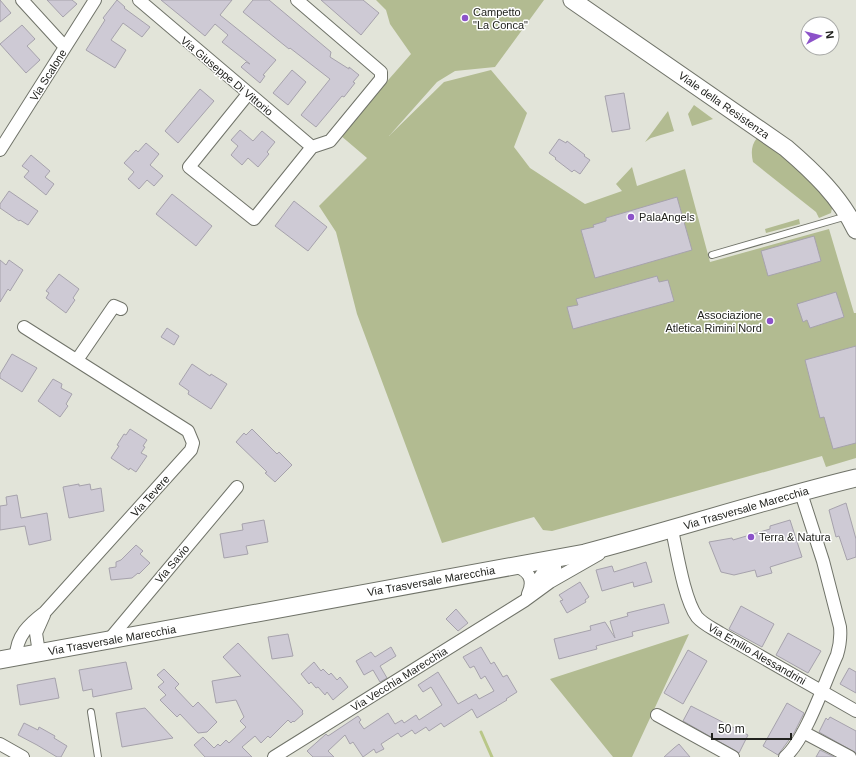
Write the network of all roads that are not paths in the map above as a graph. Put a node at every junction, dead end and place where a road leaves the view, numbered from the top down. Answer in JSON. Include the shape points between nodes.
{"nodes":[{"id":1,"x":22,"y":0,"type":"edge"},
{"id":2,"x":95,"y":0,"type":"edge"},
{"id":3,"x":139,"y":0,"type":"edge"},
{"id":4,"x":296,"y":0,"type":"edge"},
{"id":5,"x":572,"y":0,"type":"edge"},
{"id":6,"x":65,"y":47,"type":"junction"},
{"id":7,"x":248,"y":94,"type":"junction"},
{"id":8,"x":315,"y":146,"type":"junction"},
{"id":9,"x":0,"y":150,"type":"edge"},
{"id":10,"x":852,"y":223,"type":"edge"},
{"id":11,"x":712,"y":255,"type":"dead end"},
{"id":12,"x":118,"y":308,"type":"dead end"},
{"id":13,"x":24,"y":327,"type":"dead end"},
{"id":14,"x":77,"y":360,"type":"junction"},
{"id":15,"x":856,"y":478,"type":"edge"},
{"id":16,"x":237,"y":487,"type":"dead end"},
{"id":17,"x":801,"y":493,"type":"junction"},
{"id":18,"x":672,"y":530,"type":"junction"},
{"id":19,"x":613,"y":545,"type":"junction"},
{"id":20,"x":554,"y":559,"type":"junction"},
{"id":21,"x":513,"y":566,"type":"junction"},
{"id":22,"x":550,"y":582,"type":"junction"},
{"id":23,"x":526,"y":597,"type":"junction"},
{"id":24,"x":46,"y":612,"type":"junction"},
{"id":25,"x":108,"y":641,"type":"junction"},
{"id":26,"x":39,"y":653,"type":"junction"},
{"id":27,"x":8,"y":658,"type":"edge"},
{"id":28,"x":821,"y":692,"type":"junction"},
{"id":29,"x":856,"y":711,"type":"edge"},
{"id":30,"x":91,"y":712,"type":"dead end"},
{"id":31,"x":657,"y":715,"type":"dead end"},
{"id":32,"x":803,"y":732,"type":"junction"},
{"id":33,"x":0,"y":744,"type":"edge"},
{"id":34,"x":23,"y":757,"type":"edge"},
{"id":35,"x":98,"y":757,"type":"edge"},
{"id":36,"x":274,"y":757,"type":"edge"},
{"id":37,"x":732,"y":757,"type":"edge"},
{"id":38,"x":785,"y":757,"type":"edge"},
{"id":39,"x":850,"y":757,"type":"edge"}],
"edges":[{"from":1,"to":6,"type":"street"},
{"from":2,"to":6,"type":"street","name":"Via Scalone"},
{"from":3,"to":7,"type":"street","name":"Via Giuseppe Di Vittorio"},
{"from":4,"to":8,"type":"street","via":[[381,72],[381,79],[330,141]]},
{"from":5,"to":10,"type":"street","name":"Viale della Resistenza","via":[[786,148],[828,188]]},
{"from":6,"to":9,"type":"street","name":"Via Scalone"},
{"from":7,"to":8,"type":"street","name":"Via Giuseppe Di Vittorio"},
{"from":7,"to":8,"type":"street","via":[[189,167],[254,219]]},
{"from":10,"to":11,"type":"lane"},
{"from":12,"to":14,"type":"street"},
{"from":13,"to":14,"type":"street","name":"Via Tevere"},
{"from":14,"to":24,"type":"street","name":"Via Tevere","via":[[188,431],[192,443],[191,450]]},
{"from":15,"to":17,"type":"street","name":"Via Trasversale Marecchia"},
{"from":16,"to":25,"type":"street","name":"Via Savio"},
{"from":17,"to":18,"type":"street","name":"Via Trasversale Marecchia"},
{"from":17,"to":28,"type":"street","via":[[823,561],[840,627],[839,648]]},
{"from":18,"to":19,"type":"street","name":"Via Trasversale Marecchia"},
{"from":18,"to":28,"type":"street","name":"Via Emilio Alessandrini","via":[[685,588],[697,617],[704,624]]},
{"from":19,"to":20,"type":"street","name":"Via Trasversale Marecchia"},
{"from":19,"to":22,"type":"street","name":"Via Vecchia Marecchia"},
{"from":20,"to":21,"type":"street","name":"Via Trasversale Marecchia"},
{"from":20,"to":22,"type":"street","via":[[556,566]]},
{"from":20,"to":23,"type":"street","name":"Via Vecchia Marecchia"},
{"from":21,"to":23,"type":"street","via":[[520,568],[530,577],[532,583]]},
{"from":21,"to":25,"type":"street","name":"Via Trasversale Marecchia"},
{"from":22,"to":23,"type":"street","name":"Via Vecchia Marecchia"},
{"from":23,"to":36,"type":"street","name":"Via Vecchia Marecchia"},
{"from":24,"to":26,"type":"street","via":[[36,633]]},
{"from":24,"to":27,"type":"street","name":"Via Tevere","via":[[24,631]]},
{"from":25,"to":26,"type":"street","name":"Via Trasversale Marecchia"},
{"from":26,"to":27,"type":"street","name":"Via Trasversale Marecchia"},
{"from":28,"to":29,"type":"street","name":"Via Emilio Alessandrini"},
{"from":28,"to":32,"type":"street"},
{"from":30,"to":35,"type":"lane"},
{"from":31,"to":37,"type":"street"},
{"from":32,"to":38,"type":"street"},
{"from":32,"to":39,"type":"street"},
{"from":33,"to":34,"type":"street"}]}
